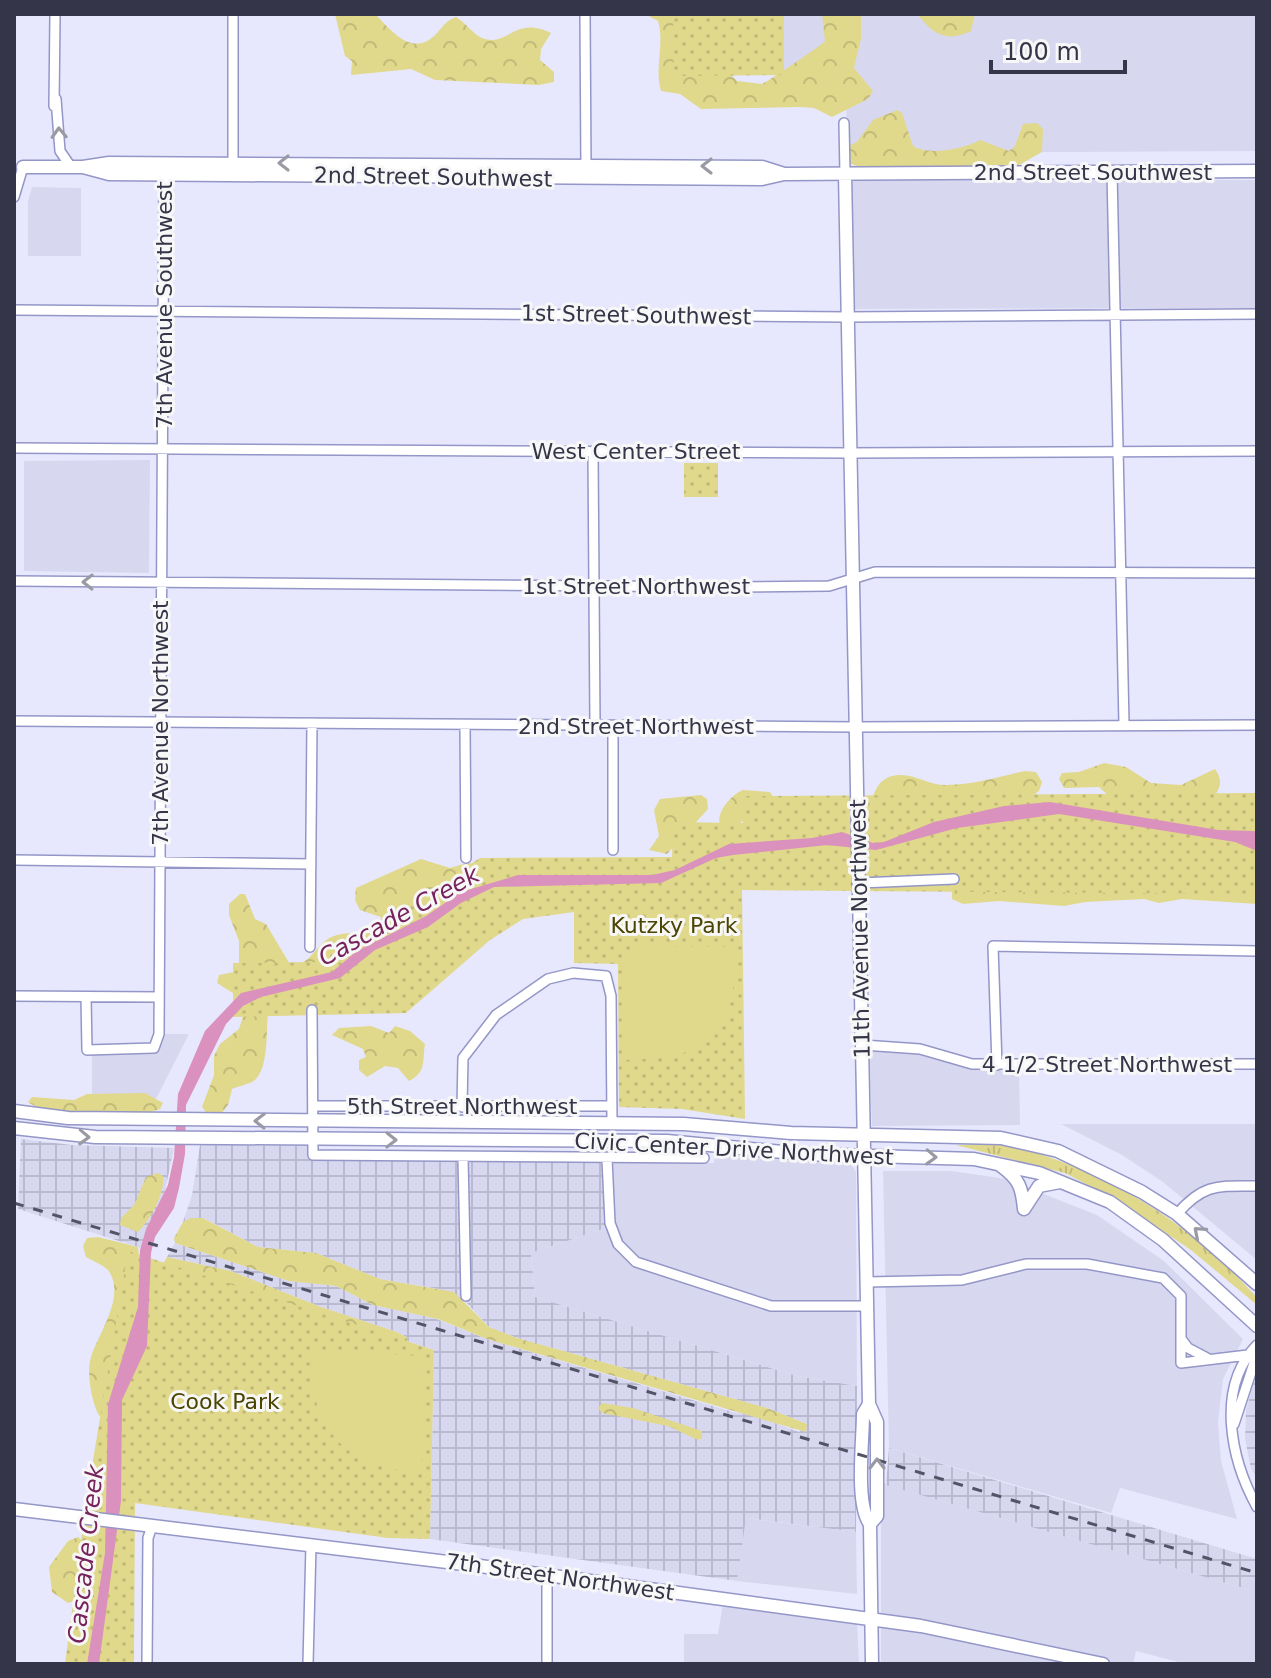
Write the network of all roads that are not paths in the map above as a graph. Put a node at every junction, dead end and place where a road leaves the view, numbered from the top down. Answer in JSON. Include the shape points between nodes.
{"nodes":[{"id":1,"x":55,"y":14,"type":"edge"},
{"id":2,"x":233,"y":14,"type":"edge"},
{"id":3,"x":585,"y":14,"type":"edge"},
{"id":4,"x":844,"y":123,"type":"dead end"},
{"id":5,"x":23,"y":167,"type":"joint"},
{"id":6,"x":77,"y":167,"type":"junction"},
{"id":7,"x":164,"y":168,"type":"junction"},
{"id":8,"x":233,"y":169,"type":"junction"},
{"id":9,"x":1257,"y":171,"type":"edge"},
{"id":10,"x":586,"y":172,"type":"junction"},
{"id":11,"x":1112,"y":172,"type":"junction"},
{"id":12,"x":845,"y":174,"type":"junction"},
{"id":13,"x":14,"y":197,"type":"edge"},
{"id":14,"x":14,"y":310,"type":"edge"},
{"id":15,"x":164,"y":310,"type":"junction"},
{"id":16,"x":1113,"y":314,"type":"junction"},
{"id":17,"x":1257,"y":314,"type":"edge"},
{"id":18,"x":847,"y":317,"type":"junction"},
{"id":19,"x":14,"y":448,"type":"edge"},
{"id":20,"x":163,"y":448,"type":"junction"},
{"id":21,"x":593,"y":451,"type":"junction"},
{"id":22,"x":1257,"y":451,"type":"edge"},
{"id":23,"x":1117,"y":452,"type":"junction"},
{"id":24,"x":849,"y":453,"type":"junction"},
{"id":25,"x":1120,"y":573,"type":"junction"},
{"id":26,"x":1257,"y":573,"type":"edge"},
{"id":27,"x":852,"y":579,"type":"junction"},
{"id":28,"x":14,"y":581,"type":"edge"},
{"id":29,"x":161,"y":582,"type":"junction"},
{"id":30,"x":594,"y":587,"type":"junction"},
{"id":31,"x":14,"y":721,"type":"edge"},
{"id":32,"x":159,"y":723,"type":"junction"},
{"id":33,"x":312,"y":723,"type":"junction"},
{"id":34,"x":1124,"y":724,"type":"junction"},
{"id":35,"x":465,"y":725,"type":"junction"},
{"id":36,"x":595,"y":725,"type":"junction"},
{"id":37,"x":1257,"y":725,"type":"edge"},
{"id":38,"x":613,"y":726,"type":"junction"},
{"id":39,"x":855,"y":727,"type":"junction"},
{"id":40,"x":613,"y":850,"type":"dead end"},
{"id":41,"x":466,"y":858,"type":"dead end"},
{"id":42,"x":14,"y":860,"type":"edge"},
{"id":43,"x":159,"y":862,"type":"junction"},
{"id":44,"x":311,"y":864,"type":"junction"},
{"id":45,"x":954,"y":879,"type":"dead end"},
{"id":46,"x":860,"y":883,"type":"junction"},
{"id":47,"x":310,"y":947,"type":"dead end"},
{"id":48,"x":1257,"y":951,"type":"edge"},
{"id":49,"x":14,"y":996,"type":"edge"},
{"id":50,"x":86,"y":997,"type":"junction"},
{"id":51,"x":158,"y":997,"type":"junction"},
{"id":52,"x":312,"y":1010,"type":"dead end"},
{"id":53,"x":863,"y":1045,"type":"junction"},
{"id":54,"x":1257,"y":1064,"type":"edge"},
{"id":55,"x":997,"y":1065,"type":"junction"},
{"id":56,"x":314,"y":1106,"type":"junction"},
{"id":57,"x":611,"y":1106,"type":"junction"},
{"id":58,"x":462,"y":1107,"type":"junction"},
{"id":59,"x":14,"y":1111,"type":"edge"},
{"id":60,"x":314,"y":1122,"type":"junction"},
{"id":61,"x":612,"y":1123,"type":"junction"},
{"id":62,"x":14,"y":1128,"type":"edge"},
{"id":63,"x":864,"y":1136,"type":"junction"},
{"id":64,"x":313,"y":1139,"type":"junction"},
{"id":65,"x":865,"y":1156,"type":"junction"},
{"id":66,"x":463,"y":1158,"type":"junction"},
{"id":67,"x":704,"y":1158,"type":"dead end"},
{"id":68,"x":607,"y":1159,"type":"junction"},
{"id":69,"x":997,"y":1163,"type":"junction"},
{"id":70,"x":1064,"y":1182,"type":"junction"},
{"id":71,"x":1257,"y":1186,"type":"edge"},
{"id":72,"x":1177,"y":1214,"type":"junction"},
{"id":73,"x":867,"y":1282,"type":"junction"},
{"id":74,"x":1257,"y":1284,"type":"edge"},
{"id":75,"x":466,"y":1296,"type":"dead end"},
{"id":76,"x":867,"y":1306,"type":"junction"},
{"id":77,"x":1257,"y":1326,"type":"edge"},
{"id":78,"x":1182,"y":1340,"type":"junction"},
{"id":79,"x":1257,"y":1345,"type":"edge"},
{"id":80,"x":1252,"y":1354,"type":"edge"},
{"id":81,"x":1209,"y":1359,"type":"junction"},
{"id":82,"x":1257,"y":1507,"type":"edge"},
{"id":83,"x":14,"y":1509,"type":"edge"},
{"id":84,"x":145,"y":1525,"type":"junction"},
{"id":85,"x":311,"y":1545,"type":"junction"},
{"id":86,"x":547,"y":1575,"type":"junction"},
{"id":87,"x":872,"y":1619,"type":"junction"},
{"id":88,"x":147,"y":1664,"type":"edge"},
{"id":89,"x":308,"y":1664,"type":"edge"},
{"id":90,"x":547,"y":1664,"type":"edge"},
{"id":91,"x":872,"y":1664,"type":"edge"},
{"id":92,"x":1103,"y":1664,"type":"edge"}],
"edges":[{"from":6,"to":1,"type":"street","one_way":true,"via":[[60,151],[54,101]]},
{"from":2,"to":8,"type":"street"},
{"from":3,"to":10,"type":"street"},
{"from":4,"to":12,"type":"street"},
{"from":5,"to":6,"type":"main road","name":"2nd Street Southwest"},
{"from":5,"to":13,"type":"street"},
{"from":6,"to":7,"type":"main road","name":"2nd Street Southwest","via":[[109,174]]},
{"from":7,"to":8,"type":"main road","name":"2nd Street Southwest"},
{"from":7,"to":15,"type":"street","name":"7th Avenue Southwest"},
{"from":8,"to":10,"type":"main road","name":"2nd Street Southwest"},
{"from":9,"to":11,"type":"main road","name":"2nd Street Southwest"},
{"from":10,"to":12,"type":"main road","name":"2nd Street Southwest","via":[[762,179]]},
{"from":11,"to":12,"type":"main road","name":"2nd Street Southwest"},
{"from":11,"to":16,"type":"street"},
{"from":12,"to":18,"type":"main road","name":"11th Avenue Northwest"},
{"from":14,"to":15,"type":"street","name":"1st Street Southwest"},
{"from":15,"to":18,"type":"street","name":"1st Street Southwest"},
{"from":15,"to":20,"type":"street","name":"7th Avenue Southwest"},
{"from":16,"to":17,"type":"street","name":"1st Street Southwest"},
{"from":16,"to":18,"type":"street","name":"1st Street Southwest"},
{"from":16,"to":23,"type":"street"},
{"from":18,"to":24,"type":"main road","name":"11th Avenue Northwest"},
{"from":19,"to":20,"type":"street","name":"West Center Street"},
{"from":20,"to":21,"type":"street","name":"West Center Street"},
{"from":20,"to":29,"type":"street","name":"7th Avenue Northwest"},
{"from":21,"to":24,"type":"street","name":"West Center Street"},
{"from":21,"to":30,"type":"street"},
{"from":22,"to":23,"type":"street","name":"West Center Street"},
{"from":23,"to":24,"type":"street","name":"West Center Street"},
{"from":23,"to":25,"type":"street"},
{"from":24,"to":27,"type":"main road","name":"11th Avenue Northwest"},
{"from":25,"to":26,"type":"street","name":"1st Street Northwest"},
{"from":25,"to":27,"type":"street","name":"1st Street Northwest","via":[[875,572]]},
{"from":25,"to":34,"type":"street"},
{"from":27,"to":30,"type":"street","name":"1st Street Northwest","via":[[829,586]]},
{"from":27,"to":39,"type":"main road","name":"11th Avenue Northwest"},
{"from":29,"to":28,"type":"street","name":"1st Street Northwest","one_way":true},
{"from":29,"to":30,"type":"street","name":"1st Street Northwest"},
{"from":29,"to":32,"type":"street","name":"7th Avenue Northwest"},
{"from":30,"to":36,"type":"street"},
{"from":31,"to":32,"type":"street","name":"2nd Street Northwest"},
{"from":32,"to":33,"type":"street","name":"2nd Street Northwest"},
{"from":32,"to":43,"type":"street","name":"7th Avenue Northwest"},
{"from":33,"to":35,"type":"street","name":"2nd Street Northwest"},
{"from":33,"to":44,"type":"street"},
{"from":34,"to":37,"type":"street","name":"2nd Street Northwest"},
{"from":34,"to":39,"type":"street","name":"2nd Street Northwest"},
{"from":35,"to":36,"type":"street","name":"2nd Street Northwest"},
{"from":35,"to":41,"type":"street"},
{"from":36,"to":38,"type":"street","name":"2nd Street Northwest"},
{"from":38,"to":39,"type":"street","name":"2nd Street Northwest"},
{"from":38,"to":40,"type":"street"},
{"from":39,"to":46,"type":"main road","name":"11th Avenue Northwest"},
{"from":42,"to":43,"type":"street"},
{"from":43,"to":44,"type":"street"},
{"from":43,"to":51,"type":"street","name":"7th Avenue Northwest"},
{"from":44,"to":47,"type":"street"},
{"from":45,"to":46,"type":"street"},
{"from":46,"to":53,"type":"main road","name":"11th Avenue Northwest"},
{"from":48,"to":55,"type":"street","via":[[993,946]]},
{"from":49,"to":50,"type":"street"},
{"from":50,"to":51,"type":"street"},
{"from":50,"to":51,"type":"street","name":"7th Avenue Northwest","via":[[87,1050],[150,1051],[158,1042]]},
{"from":52,"to":56,"type":"street"},
{"from":53,"to":55,"type":"street","name":"4 1/2 Street Northwest","via":[[896,1045]]},
{"from":53,"to":63,"type":"main road","name":"11th Avenue Northwest"},
{"from":54,"to":55,"type":"street","name":"4 1/2 Street Northwest"},
{"from":56,"to":58,"type":"street","name":"5th Street Northwest"},
{"from":56,"to":60,"type":"street"},
{"from":57,"to":58,"type":"street","name":"5th Street Northwest"},
{"from":57,"to":58,"type":"street","via":[[611,996],[606,976],[573,973],[548,979],[496,1015],[463,1058]]},
{"from":57,"to":61,"type":"street"},
{"from":60,"to":59,"type":"main road","name":"Civic Center Drive Northwest","one_way":true,"via":[[53,1117]]},
{"from":60,"to":61,"type":"main road","name":"Civic Center Drive Northwest"},
{"from":60,"to":64,"type":"street"},
{"from":61,"to":63,"type":"main road","name":"Civic Center Drive Northwest"},
{"from":62,"to":64,"type":"main road","name":"Civic Center Drive Northwest","one_way":true,"via":[[75,1136]]},
{"from":63,"to":65,"type":"main road","name":"11th Avenue Northwest"},
{"from":63,"to":72,"type":"main road","name":"Civic Center Drive Northwest","via":[[980,1137],[1039,1145],[1112,1175]]},
{"from":64,"to":65,"type":"main road","name":"Civic Center Drive Northwest","one_way":true,"via":[[667,1141]]},
{"from":64,"to":66,"type":"street","via":[[313,1155]]},
{"from":65,"to":69,"type":"main road","name":"Civic Center Drive Northwest","one_way":true},
{"from":65,"to":73,"type":"main road","name":"11th Avenue Northwest"},
{"from":66,"to":68,"type":"street"},
{"from":66,"to":75,"type":"street"},
{"from":67,"to":68,"type":"street"},
{"from":68,"to":76,"type":"street","via":[[610,1223],[618,1244],[636,1262],[771,1306]]},
{"from":69,"to":70,"type":"main road","name":"Civic Center Drive Northwest"},
{"from":69,"to":70,"type":"main road","via":[[1017,1177],[1024,1209],[1039,1186]]},
{"from":70,"to":77,"type":"main road","name":"Civic Center Drive Northwest","via":[[1133,1216]]},
{"from":71,"to":72,"type":"street","via":[[1207,1188]]},
{"from":74,"to":72,"type":"main road","name":"Civic Center Drive Northwest","one_way":true},
{"from":73,"to":76,"type":"main road","name":"11th Avenue Northwest"},
{"from":73,"to":78,"type":"street","via":[[962,1280],[1026,1264],[1106,1266],[1163,1278],[1181,1296]]},
{"from":76,"to":87,"type":"main road","name":"11th Avenue Northwest","via":[[869,1404],[876,1414],[877,1447],[877,1516],[870,1524]]},
{"from":78,"to":81,"type":"street"},
{"from":78,"to":81,"type":"street","via":[[1181,1363]]},
{"from":79,"to":80,"type":"street"},
{"from":80,"to":81,"type":"street"},
{"from":80,"to":82,"type":"street","via":[[1236,1382],[1231,1410],[1237,1466]]},
{"from":83,"to":84,"type":"main road","name":"7th Street Northwest"},
{"from":84,"to":85,"type":"main road","name":"7th Street Northwest"},
{"from":84,"to":88,"type":"street"},
{"from":85,"to":86,"type":"main road","name":"7th Street Northwest"},
{"from":85,"to":89,"type":"street"},
{"from":86,"to":87,"type":"main road","name":"7th Street Northwest"},
{"from":86,"to":90,"type":"street"},
{"from":87,"to":91,"type":"main road","name":"11th Avenue Northwest"},
{"from":87,"to":92,"type":"main road","name":"7th Street Northwest"}]}
